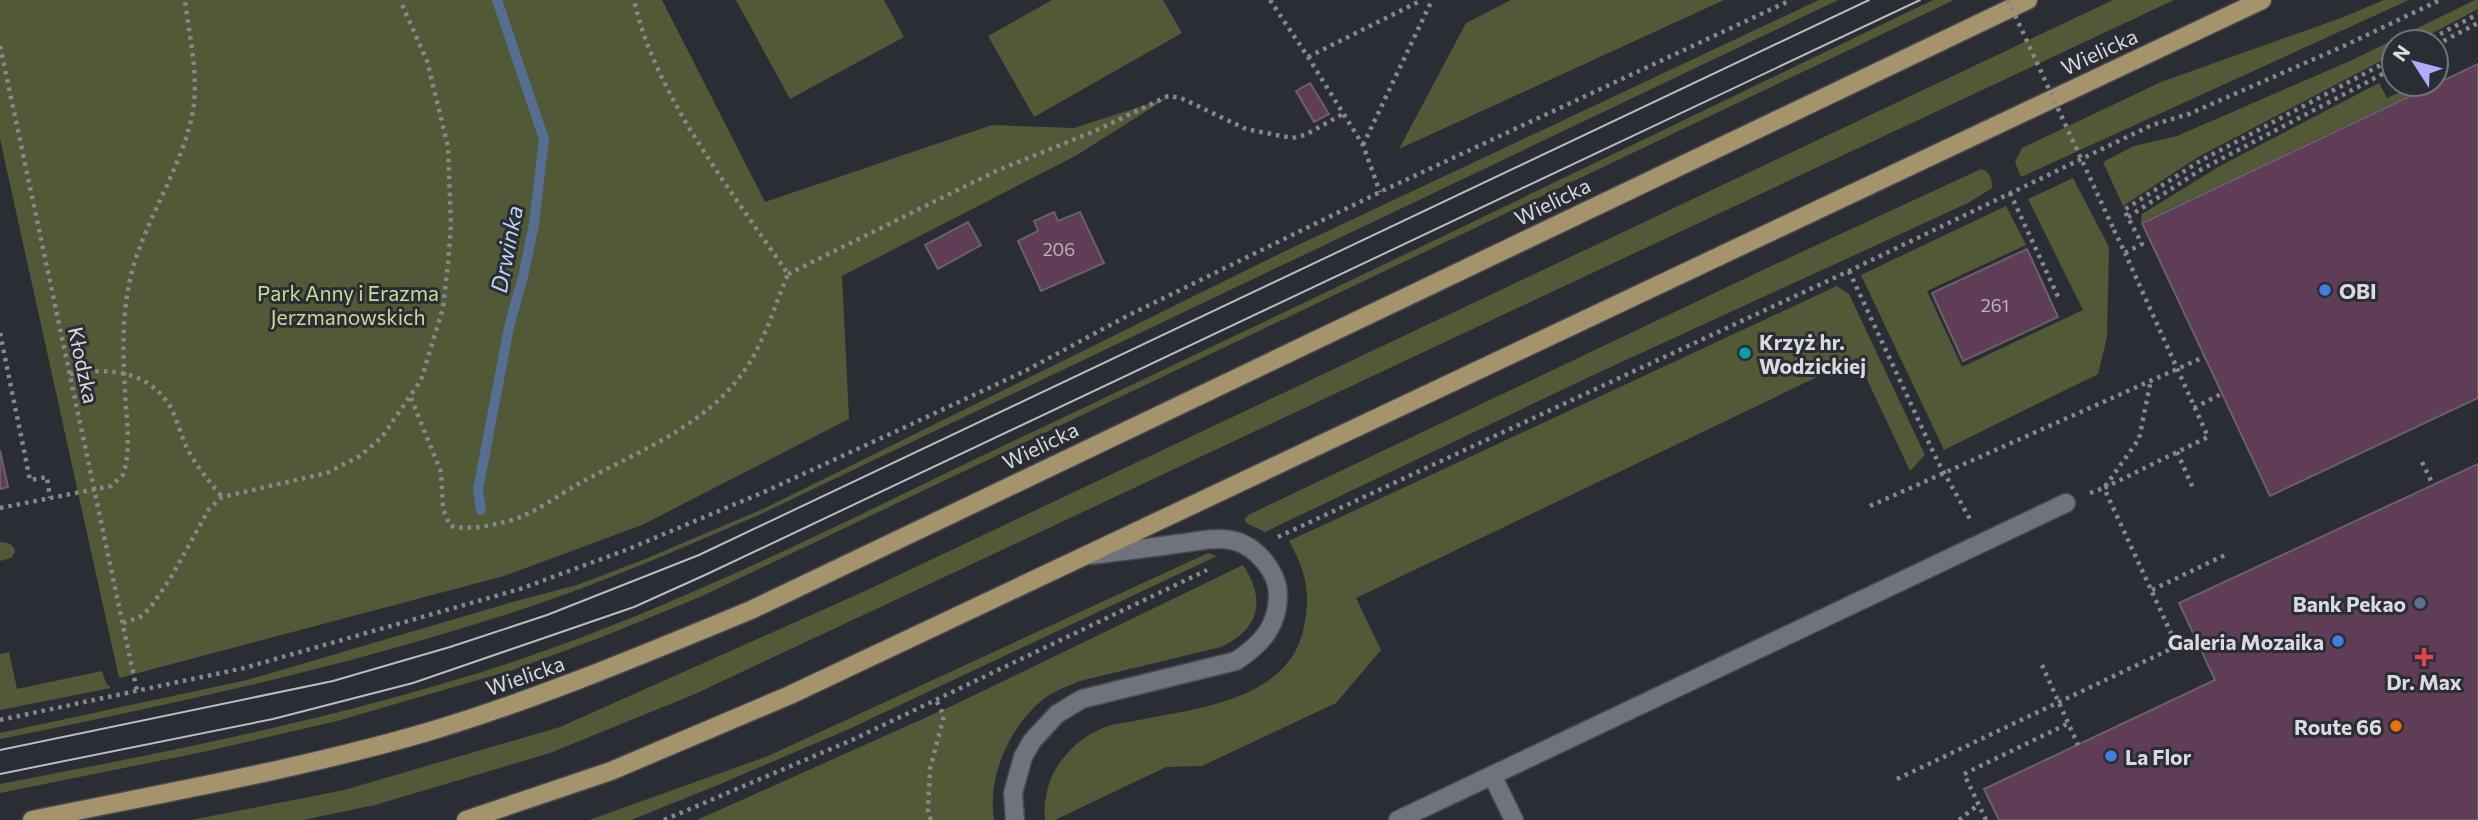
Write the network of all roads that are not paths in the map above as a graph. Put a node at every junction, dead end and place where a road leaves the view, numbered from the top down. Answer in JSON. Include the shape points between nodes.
{"nodes":[{"id":1,"x":2028,"y":0,"type":"edge"},
{"id":2,"x":2262,"y":0,"type":"edge"},
{"id":3,"x":2066,"y":503,"type":"road end"},
{"id":4,"x":1083,"y":556,"type":"junction"},
{"id":5,"x":1492,"y":775,"type":"junction"},
{"id":6,"x":32,"y":820,"type":"edge"},
{"id":7,"x":466,"y":820,"type":"edge"},
{"id":8,"x":1015,"y":820,"type":"edge"},
{"id":9,"x":1398,"y":820,"type":"edge"},
{"id":10,"x":1514,"y":820,"type":"edge"}],
"edges":[{"from":1,"to":6,"type":"main road","name":"Wielicka","via":[[751,610],[566,685],[425,733],[285,768]]},
{"from":2,"to":4,"type":"main road","name":"Wielicka"},
{"from":3,"to":5,"type":"lane"},
{"from":4,"to":7,"type":"main road","name":"Wielicka","via":[[790,695],[611,771]]},
{"from":4,"to":8,"type":"lane","via":[[1237,541],[1251,549],[1274,576],[1278,596],[1274,619],[1255,648],[1236,662],[1082,699],[1057,714],[1023,758],[1013,793]]},
{"from":5,"to":9,"type":"lane"},
{"from":5,"to":10,"type":"lane"}]}
